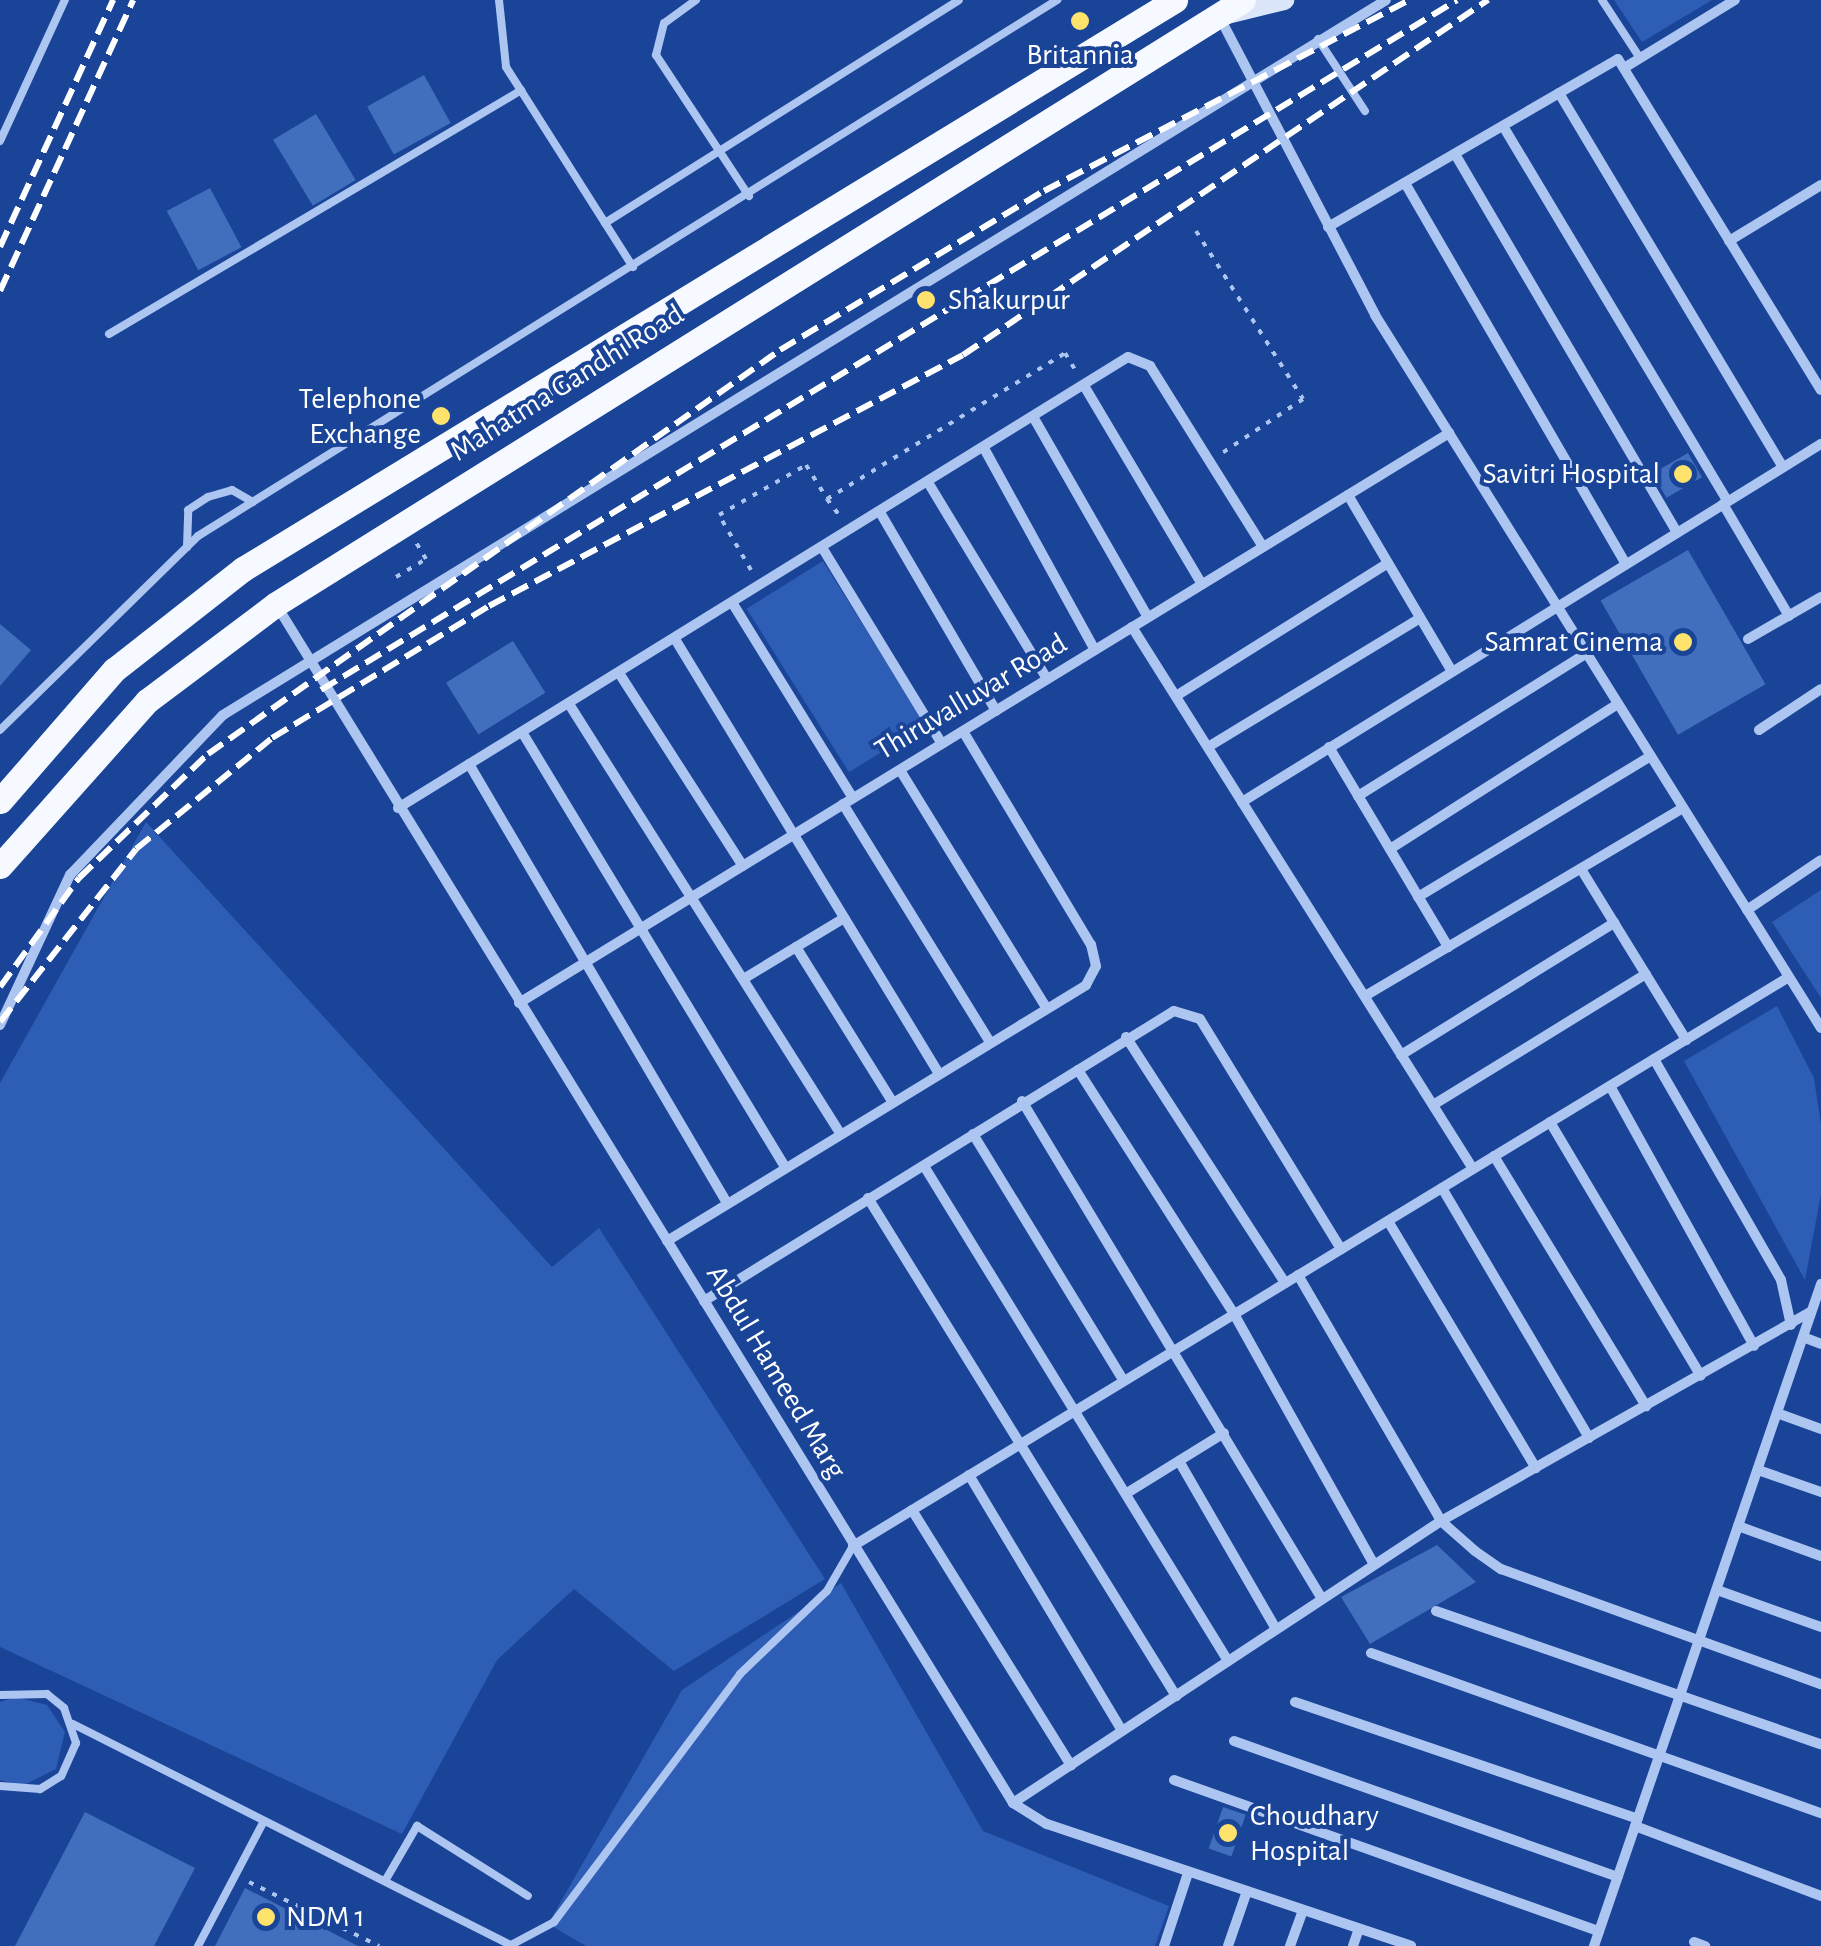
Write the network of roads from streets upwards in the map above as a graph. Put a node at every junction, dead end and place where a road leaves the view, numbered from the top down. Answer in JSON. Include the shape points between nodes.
{"nodes":[{"id":1,"x":1175,"y":0,"type":"edge"},
{"id":2,"x":1244,"y":0,"type":"edge"},
{"id":3,"x":1284,"y":0,"type":"edge"},
{"id":4,"x":1386,"y":0,"type":"edge"},
{"id":5,"x":1734,"y":0,"type":"edge"},
{"id":6,"x":1218,"y":16,"type":"junction"},
{"id":7,"x":1624,"y":68,"type":"junction"},
{"id":8,"x":1247,"y":78,"type":"junction"},
{"id":9,"x":1559,"y":93,"type":"junction"},
{"id":10,"x":1503,"y":126,"type":"junction"},
{"id":11,"x":1455,"y":154,"type":"junction"},
{"id":12,"x":1405,"y":183,"type":"junction"},
{"id":13,"x":1821,"y":185,"type":"edge"},
{"id":14,"x":1328,"y":228,"type":"junction"},
{"id":15,"x":1729,"y":240,"type":"junction"},
{"id":16,"x":1086,"y":388,"type":"junction"},
{"id":17,"x":1821,"y":390,"type":"edge"},
{"id":18,"x":1035,"y":420,"type":"junction"},
{"id":19,"x":1449,"y":433,"type":"junction"},
{"id":20,"x":1821,"y":444,"type":"edge"},
{"id":21,"x":985,"y":450,"type":"junction"},
{"id":22,"x":1783,"y":467,"type":"junction"},
{"id":23,"x":929,"y":484,"type":"junction"},
{"id":24,"x":1348,"y":495,"type":"junction"},
{"id":25,"x":1725,"y":502,"type":"junction"},
{"id":26,"x":880,"y":514,"type":"junction"},
{"id":27,"x":1676,"y":531,"type":"junction"},
{"id":28,"x":1263,"y":547,"type":"junction"},
{"id":29,"x":823,"y":549,"type":"junction"},
{"id":30,"x":1624,"y":562,"type":"junction"},
{"id":31,"x":1388,"y":563,"type":"junction"},
{"id":32,"x":1202,"y":584,"type":"junction"},
{"id":33,"x":1821,"y":597,"type":"edge"},
{"id":34,"x":276,"y":604,"type":"junction"},
{"id":35,"x":733,"y":604,"type":"junction"},
{"id":36,"x":1556,"y":604,"type":"junction"},
{"id":37,"x":1789,"y":616,"type":"junction"},
{"id":38,"x":1148,"y":618,"type":"junction"},
{"id":39,"x":1420,"y":618,"type":"junction"},
{"id":40,"x":1132,"y":627,"type":"junction"},
{"id":41,"x":676,"y":639,"type":"junction"},
{"id":42,"x":1748,"y":639,"type":"dead end"},
{"id":43,"x":1095,"y":650,"type":"junction"},
{"id":44,"x":1587,"y":653,"type":"junction"},
{"id":45,"x":308,"y":662,"type":"junction"},
{"id":46,"x":1451,"y":670,"type":"junction"},
{"id":47,"x":619,"y":673,"type":"junction"},
{"id":48,"x":1047,"y":679,"type":"junction"},
{"id":49,"x":1821,"y":689,"type":"edge"},
{"id":50,"x":1176,"y":696,"type":"junction"},
{"id":51,"x":569,"y":704,"type":"junction"},
{"id":52,"x":1618,"y":704,"type":"junction"},
{"id":53,"x":996,"y":711,"type":"junction"},
{"id":54,"x":1759,"y":730,"type":"dead end"},
{"id":55,"x":963,"y":731,"type":"junction"},
{"id":56,"x":522,"y":732,"type":"junction"},
{"id":57,"x":942,"y":744,"type":"junction"},
{"id":58,"x":1208,"y":747,"type":"junction"},
{"id":59,"x":1329,"y":747,"type":"junction"},
{"id":60,"x":1651,"y":756,"type":"junction"},
{"id":61,"x":470,"y":764,"type":"junction"},
{"id":62,"x":900,"y":770,"type":"junction"},
{"id":63,"x":1358,"y":796,"type":"junction"},
{"id":64,"x":0,"y":800,"type":"edge"},
{"id":65,"x":848,"y":801,"type":"junction"},
{"id":66,"x":1242,"y":802,"type":"junction"},
{"id":67,"x":398,"y":808,"type":"junction"},
{"id":68,"x":1684,"y":808,"type":"junction"},
{"id":69,"x":793,"y":835,"type":"junction"},
{"id":70,"x":1390,"y":849,"type":"junction"},
{"id":71,"x":1821,"y":860,"type":"edge"},
{"id":72,"x":0,"y":866,"type":"edge"},
{"id":73,"x":743,"y":866,"type":"junction"},
{"id":74,"x":1581,"y":868,"type":"junction"},
{"id":75,"x":695,"y":895,"type":"junction"},
{"id":76,"x":1418,"y":898,"type":"junction"},
{"id":77,"x":1747,"y":910,"type":"junction"},
{"id":78,"x":844,"y":918,"type":"junction"},
{"id":79,"x":1614,"y":923,"type":"junction"},
{"id":80,"x":639,"y":929,"type":"junction"},
{"id":81,"x":796,"y":947,"type":"junction"},
{"id":82,"x":1448,"y":947,"type":"junction"},
{"id":83,"x":581,"y":965,"type":"junction"},
{"id":84,"x":1646,"y":974,"type":"junction"},
{"id":85,"x":1789,"y":977,"type":"junction"},
{"id":86,"x":745,"y":978,"type":"junction"},
{"id":87,"x":1364,"y":996,"type":"junction"},
{"id":88,"x":519,"y":1002,"type":"junction"},
{"id":89,"x":1045,"y":1006,"type":"junction"},
{"id":90,"x":0,"y":1025,"type":"edge"},
{"id":91,"x":1821,"y":1028,"type":"edge"},
{"id":92,"x":1126,"y":1037,"type":"junction"},
{"id":93,"x":990,"y":1040,"type":"junction"},
{"id":94,"x":1686,"y":1040,"type":"junction"},
{"id":95,"x":1401,"y":1054,"type":"junction"},
{"id":96,"x":1654,"y":1059,"type":"junction"},
{"id":97,"x":1078,"y":1070,"type":"junction"},
{"id":98,"x":938,"y":1072,"type":"junction"},
{"id":99,"x":1610,"y":1086,"type":"junction"},
{"id":100,"x":892,"y":1100,"type":"junction"},
{"id":101,"x":1022,"y":1101,"type":"junction"},
{"id":102,"x":1433,"y":1105,"type":"junction"},
{"id":103,"x":1550,"y":1122,"type":"junction"},
{"id":104,"x":840,"y":1133,"type":"junction"},
{"id":105,"x":973,"y":1134,"type":"junction"},
{"id":106,"x":1494,"y":1156,"type":"junction"},
{"id":107,"x":924,"y":1166,"type":"junction"},
{"id":108,"x":786,"y":1167,"type":"junction"},
{"id":109,"x":1473,"y":1169,"type":"junction"},
{"id":110,"x":1442,"y":1188,"type":"junction"},
{"id":111,"x":868,"y":1198,"type":"junction"},
{"id":112,"x":727,"y":1204,"type":"junction"},
{"id":113,"x":1388,"y":1221,"type":"junction"},
{"id":114,"x":666,"y":1241,"type":"junction"},
{"id":115,"x":1341,"y":1249,"type":"junction"},
{"id":116,"x":1298,"y":1275,"type":"junction"},
{"id":117,"x":1285,"y":1284,"type":"junction"},
{"id":118,"x":1821,"y":1284,"type":"edge"},
{"id":119,"x":704,"y":1300,"type":"junction"},
{"id":120,"x":1811,"y":1312,"type":"junction"},
{"id":121,"x":1234,"y":1314,"type":"junction"},
{"id":122,"x":1791,"y":1325,"type":"junction"},
{"id":123,"x":1803,"y":1338,"type":"junction"},
{"id":124,"x":1821,"y":1344,"type":"edge"},
{"id":125,"x":1754,"y":1346,"type":"junction"},
{"id":126,"x":1175,"y":1350,"type":"junction"},
{"id":127,"x":1701,"y":1376,"type":"junction"},
{"id":128,"x":1124,"y":1381,"type":"junction"},
{"id":129,"x":1646,"y":1406,"type":"junction"},
{"id":130,"x":1077,"y":1410,"type":"junction"},
{"id":131,"x":1777,"y":1413,"type":"junction"},
{"id":132,"x":1821,"y":1429,"type":"edge"},
{"id":133,"x":1224,"y":1433,"type":"junction"},
{"id":134,"x":1590,"y":1438,"type":"junction"},
{"id":135,"x":1024,"y":1442,"type":"junction"},
{"id":136,"x":1179,"y":1461,"type":"junction"},
{"id":137,"x":1536,"y":1468,"type":"junction"},
{"id":138,"x":1758,"y":1470,"type":"junction"},
{"id":139,"x":969,"y":1475,"type":"junction"},
{"id":140,"x":1821,"y":1492,"type":"edge"},
{"id":141,"x":1127,"y":1493,"type":"junction"},
{"id":142,"x":912,"y":1510,"type":"junction"},
{"id":143,"x":1440,"y":1521,"type":"junction"},
{"id":144,"x":1738,"y":1526,"type":"junction"},
{"id":145,"x":853,"y":1546,"type":"junction"},
{"id":146,"x":1821,"y":1556,"type":"edge"},
{"id":147,"x":1374,"y":1565,"type":"junction"},
{"id":148,"x":1717,"y":1590,"type":"junction"},
{"id":149,"x":1322,"y":1599,"type":"junction"},
{"id":150,"x":1436,"y":1611,"type":"dead end"},
{"id":151,"x":1821,"y":1627,"type":"edge"},
{"id":152,"x":1276,"y":1630,"type":"junction"},
{"id":153,"x":1699,"y":1643,"type":"junction"},
{"id":154,"x":1371,"y":1653,"type":"dead end"},
{"id":155,"x":1228,"y":1661,"type":"junction"},
{"id":156,"x":1821,"y":1684,"type":"edge"},
{"id":157,"x":1176,"y":1696,"type":"junction"},
{"id":158,"x":1680,"y":1696,"type":"junction"},
{"id":159,"x":1296,"y":1702,"type":"dead end"},
{"id":160,"x":1122,"y":1732,"type":"junction"},
{"id":161,"x":1234,"y":1741,"type":"dead end"},
{"id":162,"x":1821,"y":1744,"type":"edge"},
{"id":163,"x":1659,"y":1758,"type":"junction"},
{"id":164,"x":1071,"y":1765,"type":"junction"},
{"id":165,"x":1174,"y":1780,"type":"dead end"},
{"id":166,"x":1012,"y":1804,"type":"junction"},
{"id":167,"x":1821,"y":1813,"type":"edge"},
{"id":168,"x":1637,"y":1822,"type":"junction"},
{"id":169,"x":1188,"y":1873,"type":"junction"},
{"id":170,"x":1618,"y":1877,"type":"junction"},
{"id":171,"x":1247,"y":1891,"type":"junction"},
{"id":172,"x":1821,"y":1896,"type":"edge"},
{"id":173,"x":1302,"y":1910,"type":"junction"},
{"id":174,"x":1359,"y":1929,"type":"junction"},
{"id":175,"x":1600,"y":1930,"type":"junction"},
{"id":176,"x":1164,"y":1946,"type":"edge"},
{"id":177,"x":1228,"y":1946,"type":"edge"},
{"id":178,"x":1290,"y":1946,"type":"edge"},
{"id":179,"x":1353,"y":1946,"type":"edge"},
{"id":180,"x":1410,"y":1946,"type":"edge"},
{"id":181,"x":1594,"y":1946,"type":"edge"}],
"edges":[{"from":1,"to":64,"type":"main road","name":"Mahatma Gandhi Road","via":[[243,569],[114,670]]},
{"from":2,"to":6,"type":"main road","name":"Mahatma Gandhi Road"},
{"from":3,"to":6,"type":"street"},
{"from":4,"to":8,"type":"street"},
{"from":5,"to":7,"type":"street"},
{"from":6,"to":8,"type":"street"},
{"from":6,"to":34,"type":"main road","name":"Mahatma Gandhi Road"},
{"from":7,"to":9,"type":"street","via":[[1618,59]]},
{"from":7,"to":15,"type":"street"},
{"from":8,"to":14,"type":"street"},
{"from":8,"to":45,"type":"street"},
{"from":9,"to":10,"type":"street"},
{"from":9,"to":22,"type":"street"},
{"from":10,"to":11,"type":"street"},
{"from":10,"to":25,"type":"street"},
{"from":11,"to":12,"type":"street"},
{"from":11,"to":27,"type":"street"},
{"from":12,"to":14,"type":"street"},
{"from":12,"to":30,"type":"street"},
{"from":13,"to":15,"type":"street"},
{"from":14,"to":19,"type":"street"},
{"from":15,"to":17,"type":"street"},
{"from":16,"to":18,"type":"street"},
{"from":16,"to":28,"type":"street","via":[[1128,357],[1142,358]]},
{"from":16,"to":32,"type":"street"},
{"from":18,"to":21,"type":"street"},
{"from":18,"to":38,"type":"street"},
{"from":19,"to":24,"type":"street","name":"Thiruvalluvar Road"},
{"from":19,"to":36,"type":"street"},
{"from":20,"to":22,"type":"street"},
{"from":21,"to":23,"type":"street"},
{"from":21,"to":43,"type":"street"},
{"from":22,"to":25,"type":"street"},
{"from":23,"to":26,"type":"street"},
{"from":23,"to":48,"type":"street"},
{"from":24,"to":28,"type":"street","name":"Thiruvalluvar Road"},
{"from":24,"to":31,"type":"street"},
{"from":25,"to":27,"type":"street"},
{"from":25,"to":37,"type":"street"},
{"from":26,"to":29,"type":"street"},
{"from":26,"to":53,"type":"street"},
{"from":27,"to":30,"type":"street"},
{"from":28,"to":32,"type":"street","name":"Thiruvalluvar Road"},
{"from":29,"to":35,"type":"street"},
{"from":29,"to":57,"type":"street"},
{"from":30,"to":36,"type":"street"},
{"from":31,"to":39,"type":"street"},
{"from":31,"to":50,"type":"street"},
{"from":32,"to":38,"type":"street","name":"Thiruvalluvar Road"},
{"from":33,"to":37,"type":"street"},
{"from":34,"to":45,"type":"street","name":"Abdul Hameed Marg"},
{"from":34,"to":72,"type":"main road","name":"Mahatma Gandhi Road","via":[[147,702]]},
{"from":35,"to":41,"type":"street"},
{"from":35,"to":65,"type":"street"},
{"from":36,"to":44,"type":"street"},
{"from":36,"to":46,"type":"street"},
{"from":37,"to":42,"type":"street"},
{"from":38,"to":40,"type":"street","name":"Thiruvalluvar Road"},
{"from":39,"to":46,"type":"street"},
{"from":39,"to":58,"type":"street"},
{"from":40,"to":43,"type":"street","name":"Thiruvalluvar Road"},
{"from":40,"to":50,"type":"street"},
{"from":41,"to":47,"type":"street"},
{"from":41,"to":69,"type":"street"},
{"from":43,"to":48,"type":"street","name":"Thiruvalluvar Road"},
{"from":44,"to":52,"type":"street"},
{"from":44,"to":63,"type":"street"},
{"from":45,"to":67,"type":"street","name":"Abdul Hameed Marg"},
{"from":45,"to":90,"type":"street","via":[[223,715],[124,808],[70,876]]},
{"from":46,"to":59,"type":"street"},
{"from":47,"to":51,"type":"street"},
{"from":47,"to":73,"type":"street"},
{"from":48,"to":53,"type":"street","name":"Thiruvalluvar Road"},
{"from":49,"to":54,"type":"street"},
{"from":50,"to":58,"type":"street"},
{"from":51,"to":56,"type":"street"},
{"from":51,"to":75,"type":"street"},
{"from":52,"to":60,"type":"street"},
{"from":52,"to":70,"type":"street"},
{"from":53,"to":55,"type":"street","name":"Thiruvalluvar Road"},
{"from":55,"to":57,"type":"street","name":"Thiruvalluvar Road"},
{"from":55,"to":89,"type":"street","via":[[1096,966],[1086,985]]},
{"from":56,"to":61,"type":"street"},
{"from":56,"to":80,"type":"street"},
{"from":57,"to":62,"type":"street","name":"Thiruvalluvar Road"},
{"from":58,"to":66,"type":"street"},
{"from":59,"to":63,"type":"street"},
{"from":59,"to":66,"type":"street"},
{"from":60,"to":68,"type":"street"},
{"from":60,"to":76,"type":"street"},
{"from":61,"to":67,"type":"street"},
{"from":61,"to":83,"type":"street"},
{"from":62,"to":65,"type":"street","name":"Thiruvalluvar Road"},
{"from":62,"to":89,"type":"street"},
{"from":63,"to":70,"type":"street"},
{"from":65,"to":69,"type":"street","name":"Thiruvalluvar Road"},
{"from":65,"to":93,"type":"street"},
{"from":66,"to":87,"type":"street"},
{"from":67,"to":88,"type":"street","name":"Abdul Hameed Marg"},
{"from":68,"to":74,"type":"street"},
{"from":68,"to":77,"type":"street"},
{"from":69,"to":73,"type":"street","name":"Thiruvalluvar Road"},
{"from":69,"to":78,"type":"street"},
{"from":70,"to":76,"type":"street"},
{"from":71,"to":77,"type":"street"},
{"from":73,"to":75,"type":"street","name":"Thiruvalluvar Road"},
{"from":74,"to":79,"type":"street"},
{"from":74,"to":82,"type":"street"},
{"from":75,"to":80,"type":"street","name":"Thiruvalluvar Road"},
{"from":75,"to":86,"type":"street"},
{"from":76,"to":82,"type":"street"},
{"from":77,"to":85,"type":"street"},
{"from":78,"to":81,"type":"street"},
{"from":78,"to":98,"type":"street"},
{"from":79,"to":84,"type":"street"},
{"from":79,"to":95,"type":"street"},
{"from":80,"to":83,"type":"street","name":"Thiruvalluvar Road"},
{"from":80,"to":108,"type":"street"},
{"from":81,"to":86,"type":"street"},
{"from":81,"to":100,"type":"street"},
{"from":82,"to":87,"type":"street"},
{"from":83,"to":88,"type":"street","name":"Thiruvalluvar Road"},
{"from":83,"to":112,"type":"street"},
{"from":84,"to":94,"type":"street"},
{"from":84,"to":102,"type":"street"},
{"from":85,"to":91,"type":"street"},
{"from":85,"to":94,"type":"street"},
{"from":86,"to":104,"type":"street"},
{"from":87,"to":95,"type":"street"},
{"from":88,"to":114,"type":"street","name":"Abdul Hameed Marg"},
{"from":89,"to":93,"type":"street"},
{"from":92,"to":97,"type":"street"},
{"from":92,"to":115,"type":"street","via":[[1174,1011],[1200,1018]]},
{"from":92,"to":117,"type":"street"},
{"from":93,"to":98,"type":"street"},
{"from":94,"to":96,"type":"street"},
{"from":95,"to":102,"type":"street"},
{"from":96,"to":99,"type":"street"},
{"from":96,"to":122,"type":"street","via":[[1781,1280]]},
{"from":97,"to":101,"type":"street"},
{"from":97,"to":121,"type":"street"},
{"from":98,"to":100,"type":"street"},
{"from":99,"to":103,"type":"street"},
{"from":99,"to":125,"type":"street"},
{"from":100,"to":104,"type":"street"},
{"from":101,"to":105,"type":"street"},
{"from":101,"to":126,"type":"street"},
{"from":102,"to":109,"type":"street"},
{"from":103,"to":106,"type":"street"},
{"from":103,"to":127,"type":"street"},
{"from":104,"to":108,"type":"street"},
{"from":105,"to":107,"type":"street"},
{"from":105,"to":128,"type":"street"},
{"from":106,"to":109,"type":"street"},
{"from":106,"to":129,"type":"street"},
{"from":107,"to":111,"type":"street"},
{"from":107,"to":130,"type":"street"},
{"from":108,"to":112,"type":"street"},
{"from":109,"to":110,"type":"street"},
{"from":110,"to":113,"type":"street"},
{"from":110,"to":134,"type":"street"},
{"from":111,"to":119,"type":"street"},
{"from":111,"to":135,"type":"street"},
{"from":112,"to":114,"type":"street"},
{"from":113,"to":115,"type":"street"},
{"from":113,"to":137,"type":"street"},
{"from":114,"to":119,"type":"street","name":"Abdul Hameed Marg"},
{"from":115,"to":116,"type":"street"},
{"from":116,"to":117,"type":"street"},
{"from":116,"to":143,"type":"street"},
{"from":117,"to":121,"type":"street"},
{"from":118,"to":120,"type":"street"},
{"from":119,"to":145,"type":"street","name":"Abdul Hameed Marg"},
{"from":120,"to":122,"type":"street"},
{"from":120,"to":123,"type":"street"},
{"from":121,"to":126,"type":"street"},
{"from":121,"to":147,"type":"street"},
{"from":122,"to":125,"type":"street"},
{"from":123,"to":124,"type":"street"},
{"from":123,"to":131,"type":"street"},
{"from":125,"to":127,"type":"street"},
{"from":126,"to":128,"type":"street"},
{"from":126,"to":133,"type":"street"},
{"from":127,"to":129,"type":"street"},
{"from":128,"to":130,"type":"street"},
{"from":129,"to":134,"type":"street"},
{"from":130,"to":135,"type":"street"},
{"from":130,"to":141,"type":"street"},
{"from":131,"to":132,"type":"street"},
{"from":131,"to":138,"type":"street"},
{"from":133,"to":136,"type":"street"},
{"from":133,"to":149,"type":"street"},
{"from":134,"to":137,"type":"street"},
{"from":135,"to":139,"type":"street"},
{"from":135,"to":157,"type":"street"},
{"from":136,"to":141,"type":"street"},
{"from":136,"to":152,"type":"street"},
{"from":137,"to":143,"type":"street"},
{"from":138,"to":140,"type":"street"},
{"from":138,"to":144,"type":"street"},
{"from":139,"to":142,"type":"street"},
{"from":139,"to":160,"type":"street"},
{"from":141,"to":155,"type":"street"},
{"from":142,"to":145,"type":"street"},
{"from":142,"to":164,"type":"street"},
{"from":143,"to":147,"type":"street"},
{"from":143,"to":153,"type":"street","via":[[1501,1569]]},
{"from":144,"to":146,"type":"street"},
{"from":144,"to":148,"type":"street"},
{"from":145,"to":166,"type":"street","name":"Abdul Hameed Marg"},
{"from":147,"to":149,"type":"street"},
{"from":148,"to":151,"type":"street"},
{"from":148,"to":153,"type":"street"},
{"from":149,"to":152,"type":"street"},
{"from":150,"to":158,"type":"street"},
{"from":152,"to":155,"type":"street"},
{"from":153,"to":156,"type":"street"},
{"from":153,"to":158,"type":"street"},
{"from":154,"to":163,"type":"street"},
{"from":155,"to":157,"type":"street"},
{"from":157,"to":160,"type":"street"},
{"from":158,"to":162,"type":"street"},
{"from":158,"to":163,"type":"street"},
{"from":159,"to":168,"type":"street"},
{"from":160,"to":164,"type":"street"},
{"from":161,"to":170,"type":"street"},
{"from":163,"to":167,"type":"street"},
{"from":163,"to":168,"type":"street"},
{"from":164,"to":166,"type":"street"},
{"from":165,"to":175,"type":"street"},
{"from":166,"to":169,"type":"street"},
{"from":168,"to":170,"type":"street"},
{"from":168,"to":172,"type":"street"},
{"from":169,"to":171,"type":"street"},
{"from":169,"to":176,"type":"street"},
{"from":170,"to":175,"type":"street"},
{"from":171,"to":173,"type":"street"},
{"from":171,"to":177,"type":"street"},
{"from":173,"to":174,"type":"street"},
{"from":173,"to":178,"type":"street"},
{"from":174,"to":179,"type":"street"},
{"from":174,"to":180,"type":"street"},
{"from":175,"to":181,"type":"street"}]}
